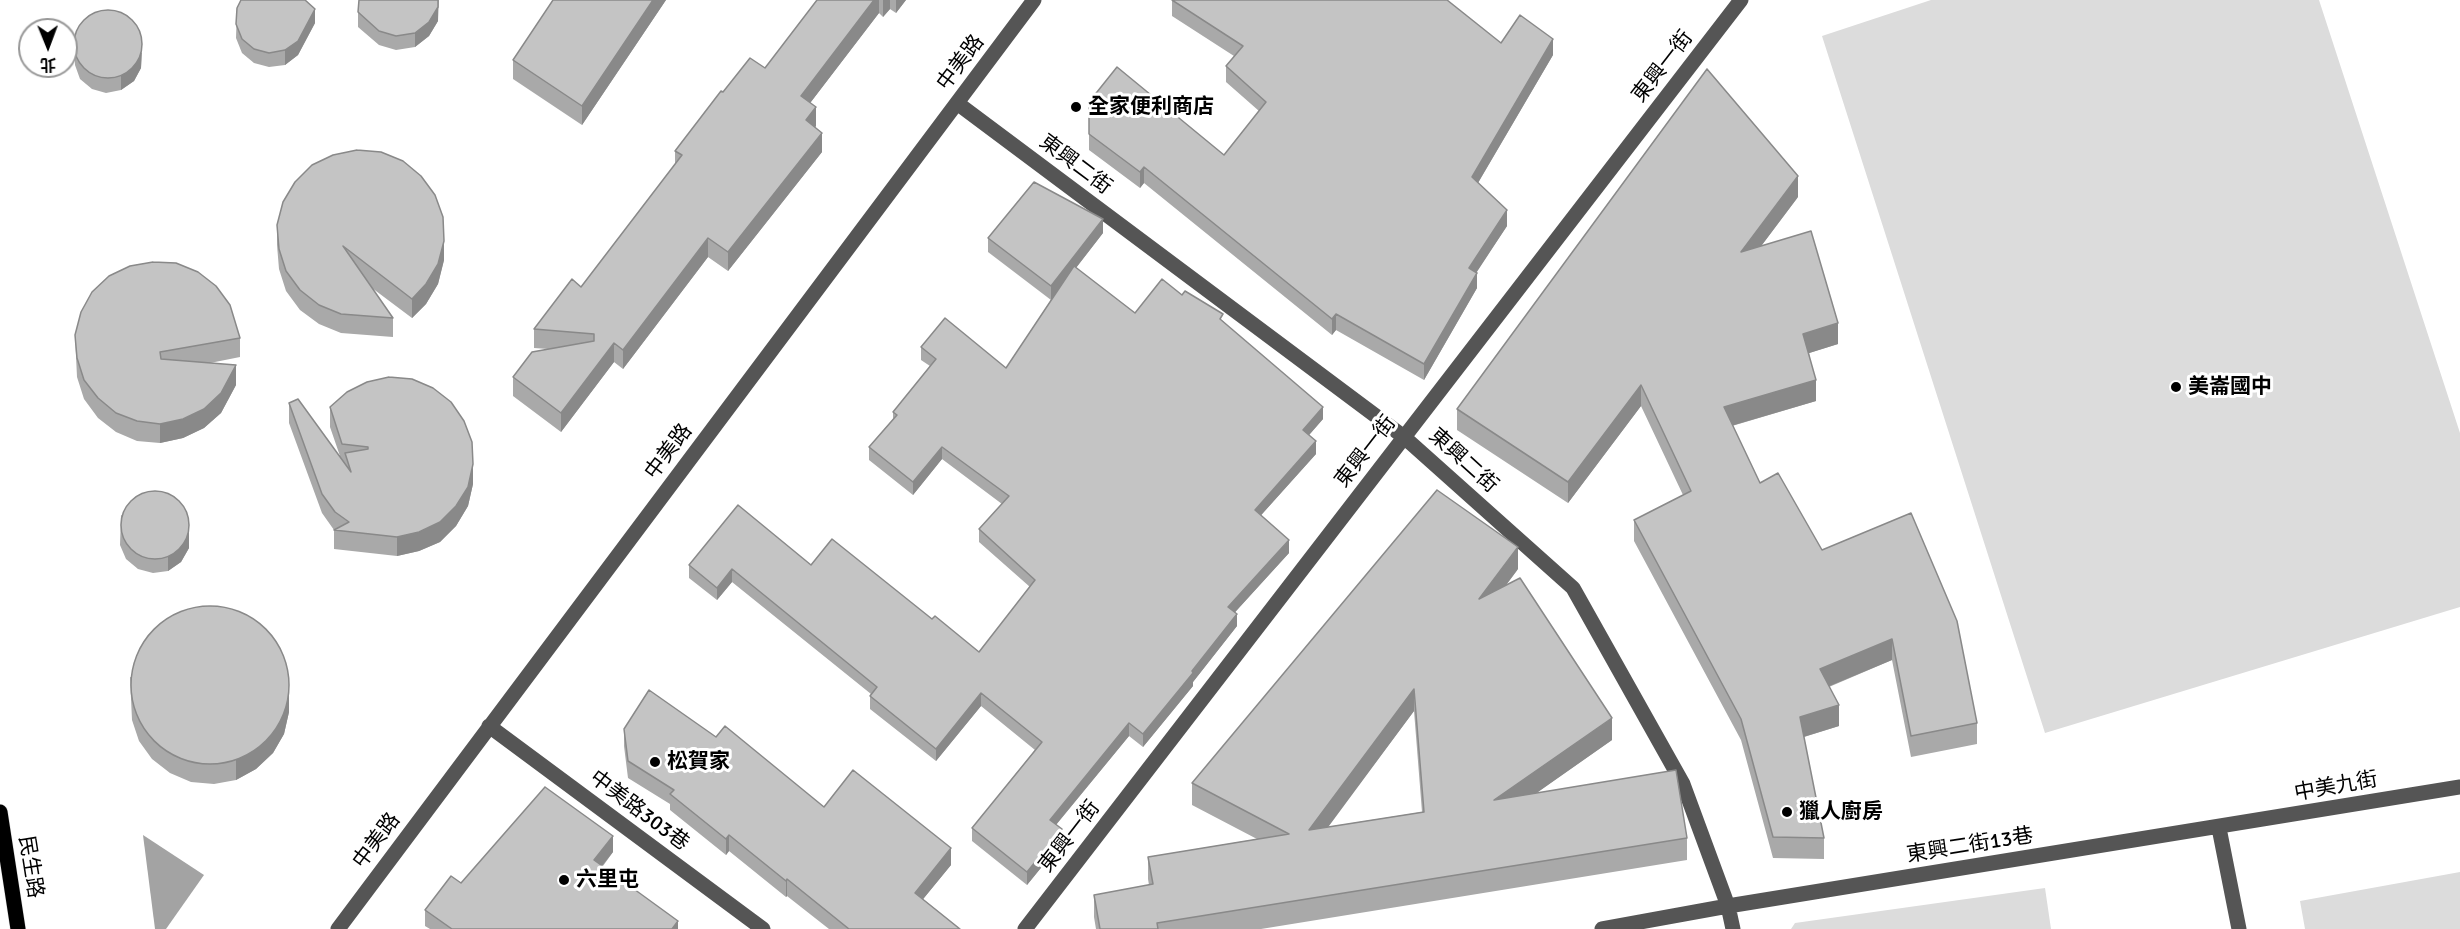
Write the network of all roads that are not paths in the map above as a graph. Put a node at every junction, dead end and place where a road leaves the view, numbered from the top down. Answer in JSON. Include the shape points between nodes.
{"nodes":[{"id":1,"x":1034,"y":0,"type":"edge"},
{"id":2,"x":1741,"y":0,"type":"edge"},
{"id":3,"x":957,"y":103,"type":"junction"},
{"id":4,"x":1404,"y":437,"type":"junction"},
{"id":5,"x":489,"y":726,"type":"junction"},
{"id":6,"x":2460,"y":787,"type":"edge"},
{"id":7,"x":0,"y":812,"type":"edge"},
{"id":8,"x":2219,"y":828,"type":"junction"},
{"id":9,"x":1728,"y":906,"type":"junction"},
{"id":10,"x":18,"y":929,"type":"edge"},
{"id":11,"x":338,"y":929,"type":"edge"},
{"id":12,"x":763,"y":929,"type":"edge"},
{"id":13,"x":1025,"y":929,"type":"edge"},
{"id":14,"x":1602,"y":929,"type":"edge"},
{"id":15,"x":1733,"y":929,"type":"edge"},
{"id":16,"x":2239,"y":929,"type":"edge"}],
"edges":[{"from":1,"to":3,"type":"street","name":"中美路"},
{"from":2,"to":4,"type":"street","name":"東興一街"},
{"from":3,"to":4,"type":"street","name":"東興二街"},
{"from":3,"to":5,"type":"street","name":"中美路"},
{"from":4,"to":9,"type":"street","name":"東興二街","via":[[1573,588],[1683,784]]},
{"from":4,"to":13,"type":"street","name":"東興一街"},
{"from":5,"to":11,"type":"street","name":"中美路"},
{"from":5,"to":12,"type":"street","name":"中美路303巷"},
{"from":6,"to":8,"type":"street","name":"中美九街"},
{"from":7,"to":10,"type":"main road","name":"民生路"},
{"from":8,"to":9,"type":"street","name":"東興二街13巷"},
{"from":8,"to":16,"type":"street"},
{"from":9,"to":14,"type":"street","name":"東興二街13巷"},
{"from":9,"to":15,"type":"street","name":"東興二街"}]}
